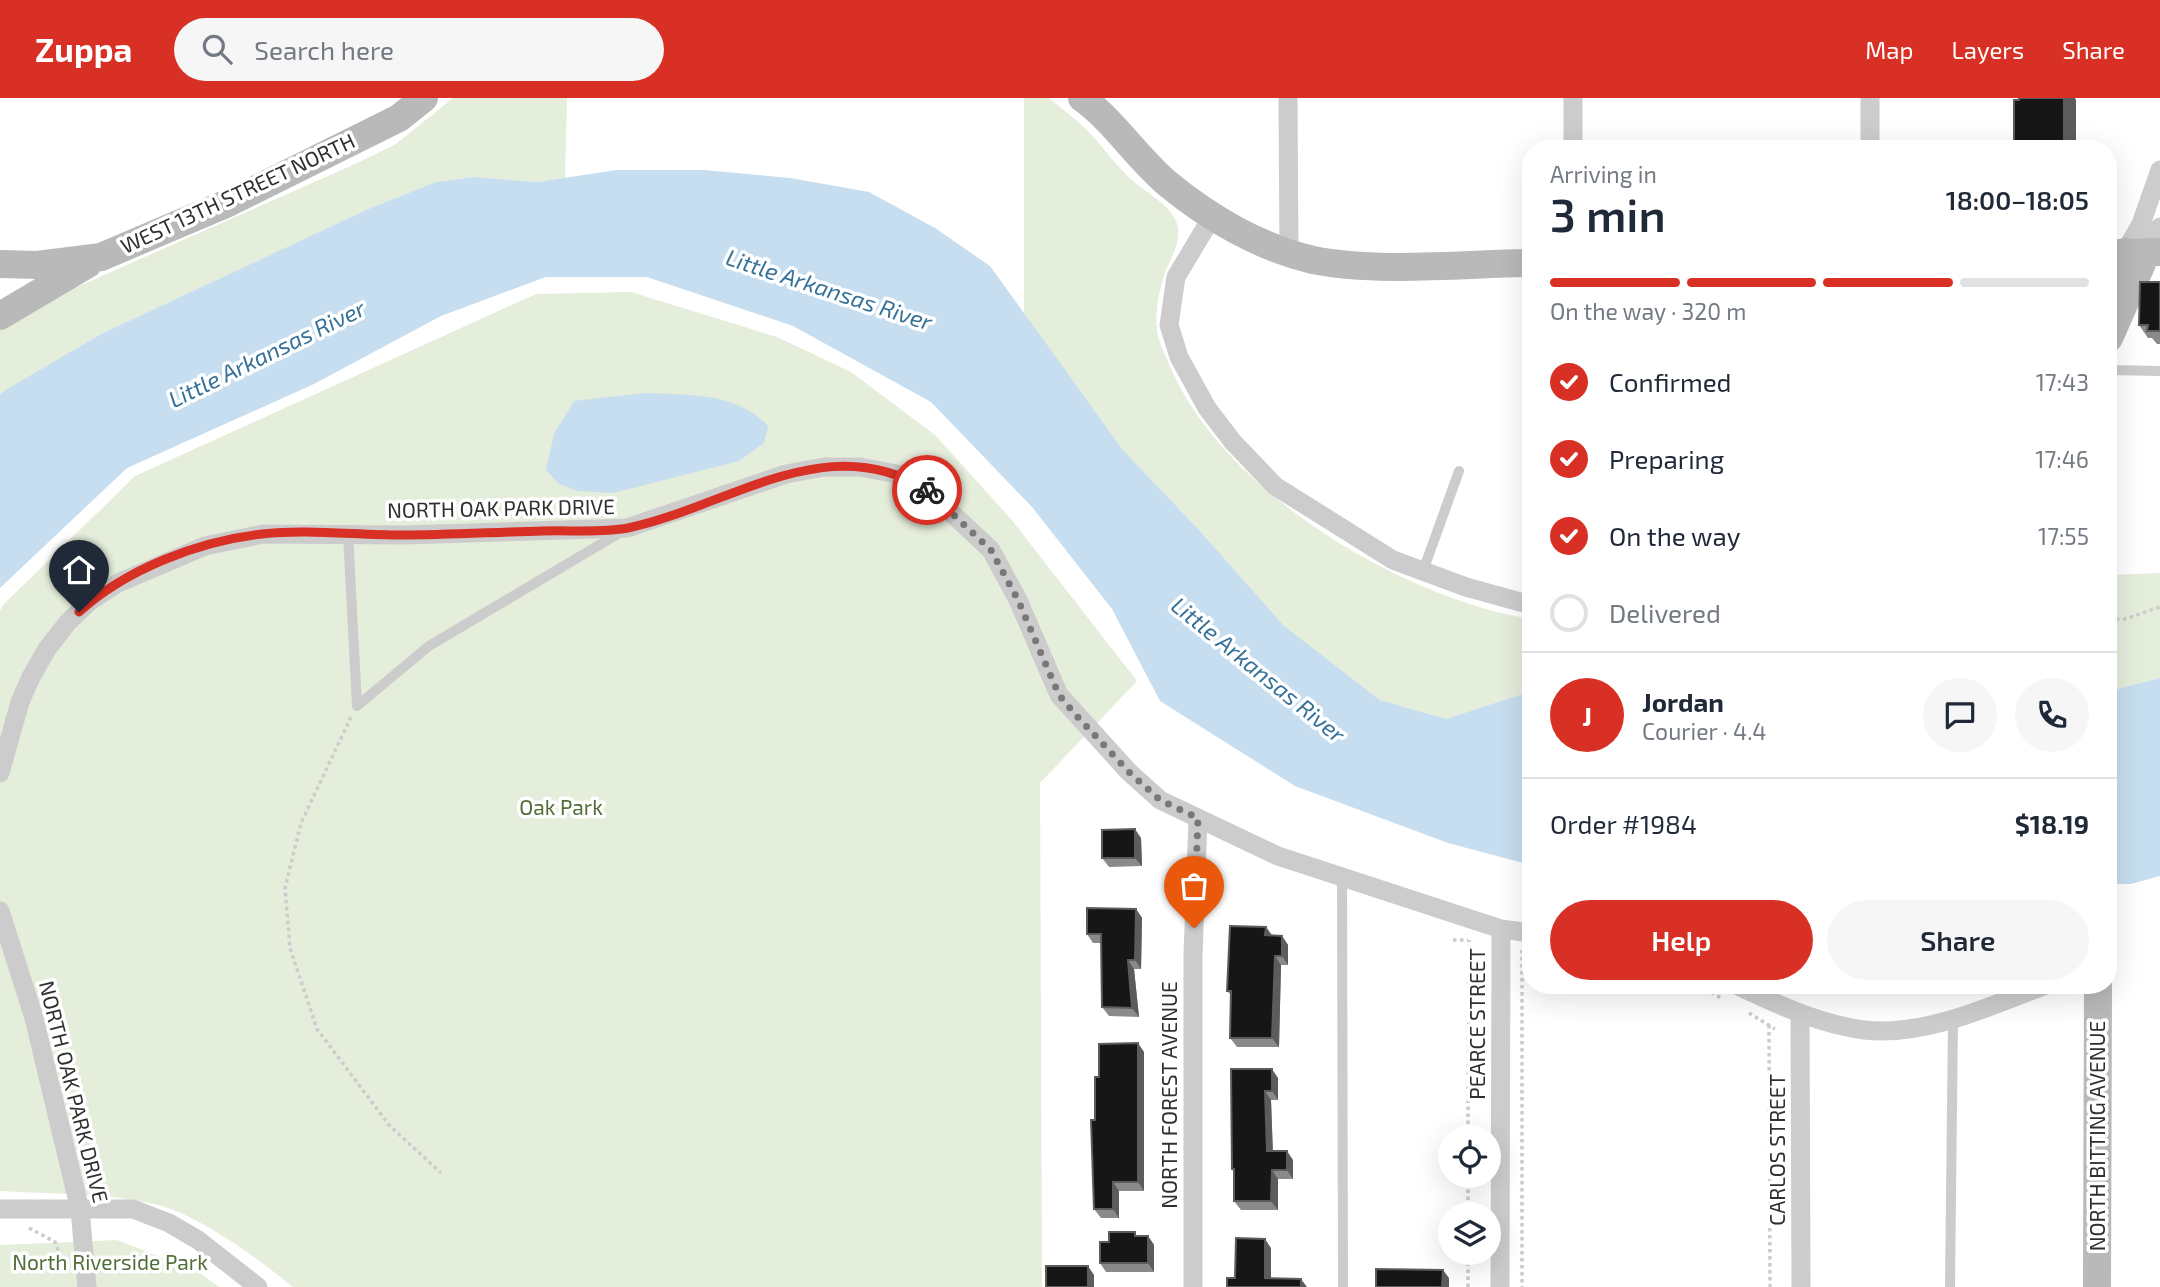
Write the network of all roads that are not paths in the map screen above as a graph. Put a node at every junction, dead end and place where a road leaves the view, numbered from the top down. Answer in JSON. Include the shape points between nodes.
{"nodes":[{"id":1,"x":424,"y":98,"type":"edge"},
{"id":2,"x":1082,"y":98,"type":"edge"},
{"id":3,"x":1288,"y":98,"type":"edge"},
{"id":4,"x":1573,"y":98,"type":"edge"},
{"id":5,"x":1870,"y":98,"type":"edge"},
{"id":6,"x":1573,"y":140,"type":"edge"},
{"id":7,"x":1870,"y":140,"type":"edge"},
{"id":8,"x":2160,"y":170,"type":"edge"},
{"id":9,"x":1212,"y":217,"type":"junction"},
{"id":10,"x":2160,"y":227,"type":"edge"},
{"id":11,"x":1289,"y":253,"type":"junction"},
{"id":12,"x":2135,"y":253,"type":"edge"},
{"id":13,"x":100,"y":257,"type":"junction"},
{"id":14,"x":0,"y":264,"type":"edge"},
{"id":15,"x":1522,"y":264,"type":"edge"},
{"id":16,"x":2117,"y":279,"type":"edge"},
{"id":17,"x":2117,"y":312,"type":"edge"},
{"id":18,"x":0,"y":316,"type":"edge"},
{"id":19,"x":2117,"y":370,"type":"edge"},
{"id":20,"x":2160,"y":371,"type":"edge"},
{"id":21,"x":1459,"y":471,"type":"dead end"},
{"id":22,"x":627,"y":528,"type":"junction"},
{"id":23,"x":348,"y":534,"type":"junction"},
{"id":24,"x":1423,"y":571,"type":"junction"},
{"id":25,"x":1522,"y":602,"type":"edge"},
{"id":26,"x":0,"y":773,"type":"edge"},
{"id":27,"x":1198,"y":818,"type":"junction"},
{"id":28,"x":1342,"y":877,"type":"junction"},
{"id":29,"x":0,"y":911,"type":"edge"},
{"id":30,"x":1501,"y":929,"type":"junction"},
{"id":31,"x":1522,"y":938,"type":"edge"},
{"id":32,"x":1757,"y":994,"type":"edge"},
{"id":33,"x":2021,"y":994,"type":"edge"},
{"id":34,"x":2098,"y":994,"type":"edge"},
{"id":35,"x":1800,"y":1013,"type":"junction"},
{"id":36,"x":1954,"y":1018,"type":"junction"},
{"id":37,"x":0,"y":1209,"type":"edge"},
{"id":38,"x":80,"y":1210,"type":"junction"},
{"id":39,"x":87,"y":1287,"type":"edge"},
{"id":40,"x":258,"y":1287,"type":"edge"},
{"id":41,"x":1193,"y":1287,"type":"edge"},
{"id":42,"x":1343,"y":1287,"type":"edge"},
{"id":43,"x":1500,"y":1287,"type":"edge"},
{"id":44,"x":1801,"y":1287,"type":"edge"},
{"id":45,"x":1950,"y":1287,"type":"edge"},
{"id":46,"x":2098,"y":1287,"type":"edge"}],
"edges":[{"from":1,"to":13,"type":"street","name":"WEST 13TH STREET NORTH","via":[[399,118],[240,197]]},
{"from":2,"to":9,"type":"street","via":[[1167,183]]},
{"from":3,"to":11,"type":"street"},
{"from":4,"to":6,"type":"street"},
{"from":5,"to":7,"type":"street"},
{"from":8,"to":12,"type":"street"},
{"from":9,"to":11,"type":"street"},
{"from":9,"to":24,"type":"street","via":[[1176,278],[1169,324],[1178,357],[1207,408],[1275,486],[1393,560]]},
{"from":10,"to":12,"type":"street"},
{"from":11,"to":15,"type":"street","via":[[1366,265]]},
{"from":12,"to":16,"type":"street"},
{"from":12,"to":17,"type":"street"},
{"from":13,"to":14,"type":"street","name":"WEST 13TH STREET NORTH"},
{"from":13,"to":18,"type":"street"},
{"from":19,"to":20,"type":"lane"},
{"from":21,"to":24,"type":"lane"},
{"from":22,"to":23,"type":"street","name":"NORTH OAK PARK DRIVE"},
{"from":22,"to":23,"type":"lane","via":[[429,646],[357,706]]},
{"from":22,"to":27,"type":"street","name":"NORTH OAK PARK DRIVE","via":[[786,474],[824,467],[897,474],[926,489],[991,550],[1059,695],[1091,733],[1160,800]]},
{"from":23,"to":26,"type":"street","name":"NORTH OAK PARK DRIVE","via":[[263,534],[205,546],[118,583],[90,601],[47,649],[31,677]]},
{"from":24,"to":25,"type":"street"},
{"from":27,"to":28,"type":"street","name":"NORTH OAK PARK DRIVE","via":[[1278,856]]},
{"from":27,"to":41,"type":"street","name":"NORTH FOREST AVENUE","via":[[1193,956]]},
{"from":28,"to":30,"type":"street","name":"NORTH OAK PARK DRIVE"},
{"from":28,"to":42,"type":"lane"},
{"from":29,"to":38,"type":"street","name":"NORTH OAK PARK DRIVE","via":[[34,1018]]},
{"from":30,"to":31,"type":"street","name":"NORTH OAK PARK DRIVE"},
{"from":30,"to":43,"type":"street","name":"PEARCE STREET"},
{"from":32,"to":35,"type":"street"},
{"from":33,"to":36,"type":"street"},
{"from":34,"to":46,"type":"street","name":"NORTH BITTING AVENUE"},
{"from":35,"to":36,"type":"street","via":[[1864,1030],[1914,1028]]},
{"from":35,"to":44,"type":"street","name":"CARLOS STREET"},
{"from":36,"to":45,"type":"lane"},
{"from":37,"to":38,"type":"street"},
{"from":38,"to":39,"type":"street","name":"NORTH OAK PARK DRIVE"},
{"from":38,"to":40,"type":"street","via":[[133,1209],[169,1223]]}]}
